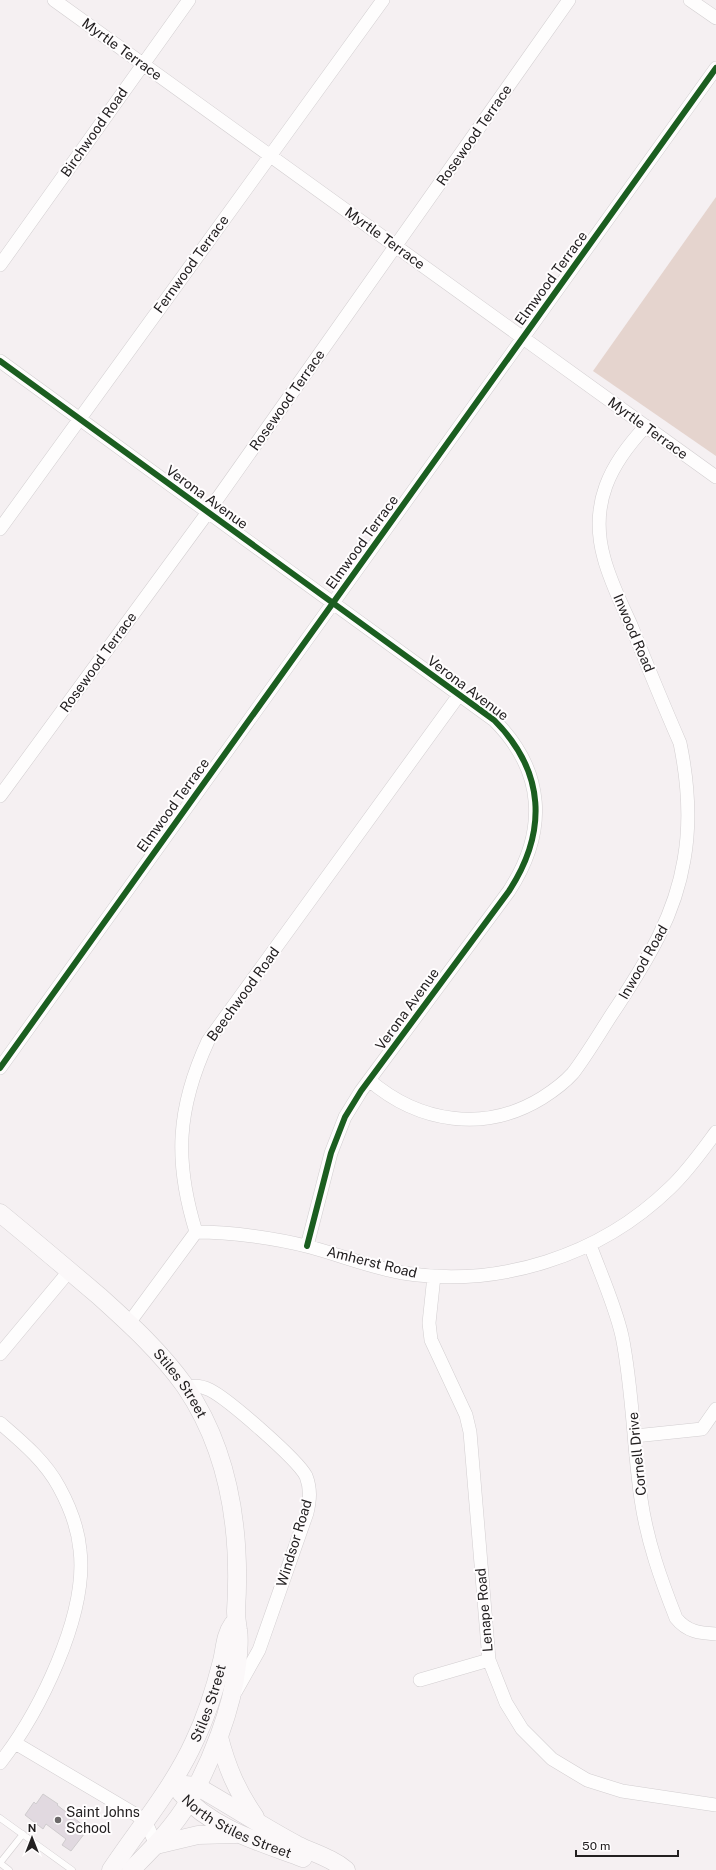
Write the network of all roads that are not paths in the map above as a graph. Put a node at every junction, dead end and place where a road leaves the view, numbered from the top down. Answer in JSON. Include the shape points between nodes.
{"nodes":[{"id":1,"x":54,"y":0,"type":"edge"},
{"id":2,"x":188,"y":0,"type":"edge"},
{"id":3,"x":383,"y":0,"type":"edge"},
{"id":4,"x":569,"y":0,"type":"edge"},
{"id":5,"x":690,"y":0,"type":"edge"},
{"id":6,"x":716,"y":18,"type":"edge"},
{"id":7,"x":143,"y":64,"type":"junction"},
{"id":8,"x":716,"y":68,"type":"edge"},
{"id":9,"x":270,"y":155,"type":"junction"},
{"id":10,"x":396,"y":246,"type":"junction"},
{"id":11,"x":0,"y":265,"type":"edge"},
{"id":12,"x":523,"y":338,"type":"junction"},
{"id":13,"x":0,"y":361,"type":"edge"},
{"id":14,"x":79,"y":419,"type":"junction"},
{"id":15,"x":646,"y":426,"type":"junction"},
{"id":16,"x":716,"y":476,"type":"edge"},
{"id":17,"x":208,"y":512,"type":"junction"},
{"id":18,"x":0,"y":529,"type":"edge"},
{"id":19,"x":333,"y":603,"type":"junction"},
{"id":20,"x":459,"y":695,"type":"junction"},
{"id":21,"x":0,"y":796,"type":"edge"},
{"id":22,"x":0,"y":1068,"type":"edge"},
{"id":23,"x":369,"y":1080,"type":"junction"},
{"id":24,"x":716,"y":1132,"type":"edge"},
{"id":25,"x":0,"y":1213,"type":"edge"},
{"id":26,"x":196,"y":1232,"type":"junction"},
{"id":27,"x":590,"y":1245,"type":"junction"},
{"id":28,"x":307,"y":1246,"type":"junction"},
{"id":29,"x":70,"y":1270,"type":"junction"},
{"id":30,"x":434,"y":1276,"type":"junction"},
{"id":31,"x":128,"y":1322,"type":"junction"},
{"id":32,"x":0,"y":1354,"type":"edge"},
{"id":33,"x":186,"y":1388,"type":"junction"},
{"id":34,"x":716,"y":1409,"type":"edge"},
{"id":35,"x":0,"y":1423,"type":"edge"},
{"id":36,"x":635,"y":1436,"type":"junction"},
{"id":37,"x":236,"y":1620,"type":"junction"},
{"id":38,"x":716,"y":1634,"type":"edge"},
{"id":39,"x":489,"y":1660,"type":"junction"},
{"id":40,"x":420,"y":1680,"type":"dead end"},
{"id":41,"x":228,"y":1707,"type":"junction"},
{"id":42,"x":219,"y":1737,"type":"junction"},
{"id":43,"x":15,"y":1743,"type":"junction"},
{"id":44,"x":0,"y":1763,"type":"edge"},
{"id":45,"x":172,"y":1783,"type":"junction"},
{"id":46,"x":192,"y":1794,"type":"junction"},
{"id":47,"x":716,"y":1805,"type":"edge"},
{"id":48,"x":0,"y":1818,"type":"edge"},
{"id":49,"x":145,"y":1820,"type":"junction"},
{"id":50,"x":259,"y":1823,"type":"junction"},
{"id":51,"x":23,"y":1834,"type":"junction"},
{"id":52,"x":240,"y":1834,"type":"junction"},
{"id":53,"x":156,"y":1845,"type":"junction"},
{"id":54,"x":0,"y":1863,"type":"edge"},
{"id":55,"x":9,"y":1870,"type":"edge"},
{"id":56,"x":72,"y":1870,"type":"edge"},
{"id":57,"x":111,"y":1870,"type":"edge"},
{"id":58,"x":131,"y":1870,"type":"edge"},
{"id":59,"x":334,"y":1870,"type":"edge"},
{"id":60,"x":346,"y":1870,"type":"edge"}],
"edges":[{"from":1,"to":7,"type":"street","name":"Myrtle Terrace"},
{"from":2,"to":7,"type":"street","name":"Birchwood Road"},
{"from":3,"to":9,"type":"street","name":"Fernwood Terrace"},
{"from":4,"to":10,"type":"street","name":"Rosewood Terrace"},
{"from":5,"to":6,"type":"street"},
{"from":7,"to":9,"type":"street","name":"Myrtle Terrace"},
{"from":7,"to":11,"type":"street","name":"Birchwood Road"},
{"from":8,"to":12,"type":"street","name":"Elmwood Terrace"},
{"from":9,"to":10,"type":"street","name":"Myrtle Terrace"},
{"from":9,"to":14,"type":"street","name":"Fernwood Terrace"},
{"from":10,"to":12,"type":"street","name":"Myrtle Terrace"},
{"from":10,"to":17,"type":"street","name":"Rosewood Terrace"},
{"from":12,"to":15,"type":"street","name":"Myrtle Terrace"},
{"from":12,"to":19,"type":"street","name":"Elmwood Terrace"},
{"from":13,"to":14,"type":"street","name":"Verona Avenue"},
{"from":14,"to":17,"type":"street","name":"Verona Avenue"},
{"from":14,"to":18,"type":"street","name":"Fernwood Terrace"},
{"from":15,"to":16,"type":"street","name":"Myrtle Terrace"},
{"from":15,"to":23,"type":"street","name":"Inwood Road","via":[[625,449],[612,471],[600,508],[599,533],[608,570],[680,743],[686,772],[686,846],[678,889],[668,918],[643,967],[572,1074],[535,1102],[522,1109],[493,1117],[448,1118],[405,1105]]},
{"from":17,"to":19,"type":"street","name":"Verona Avenue"},
{"from":17,"to":21,"type":"street","name":"Rosewood Terrace"},
{"from":19,"to":20,"type":"street","name":"Verona Avenue"},
{"from":19,"to":22,"type":"street","name":"Elmwood Terrace"},
{"from":20,"to":23,"type":"street","name":"Verona Avenue","via":[[494,720],[522,756],[530,773],[535,799],[533,838],[526,863],[509,890]]},
{"from":20,"to":26,"type":"street","name":"Beechwood Road","via":[[208,1041],[190,1086],[182,1134],[183,1182]]},
{"from":23,"to":28,"type":"street","name":"Verona Avenue","via":[[345,1117],[331,1153]]},
{"from":24,"to":27,"type":"street","name":"Amherst Road","via":[[671,1188],[625,1224]]},
{"from":25,"to":29,"type":"main road","name":"Stiles Street"},
{"from":26,"to":28,"type":"street","name":"Amherst Road","via":[[224,1232]]},
{"from":26,"to":31,"type":"street"},
{"from":27,"to":30,"type":"street","name":"Amherst Road","via":[[531,1267],[467,1276]]},
{"from":27,"to":36,"type":"street","name":"Cornell Drive","via":[[622,1335]]},
{"from":28,"to":30,"type":"street","name":"Amherst Road","via":[[402,1272]]},
{"from":29,"to":31,"type":"main road","name":"Stiles Street"},
{"from":29,"to":32,"type":"street"},
{"from":30,"to":39,"type":"street","name":"Lenape Road","via":[[429,1323],[431,1340],[466,1415],[470,1432]]},
{"from":31,"to":33,"type":"main road","name":"Stiles Street","via":[[158,1352]]},
{"from":33,"to":37,"type":"main road","name":"Stiles Street","via":[[218,1452],[230,1496],[238,1553]]},
{"from":33,"to":41,"type":"street","name":"Windsor Road","via":[[198,1386],[219,1396],[287,1453],[300,1468],[309,1485],[307,1513],[259,1650]]},
{"from":34,"to":36,"type":"street","via":[[702,1429]]},
{"from":35,"to":43,"type":"street","via":[[38,1458],[59,1486],[73,1518],[81,1552],[76,1604],[60,1656]]},
{"from":36,"to":38,"type":"street","name":"Cornell Drive","via":[[641,1500],[657,1568],[676,1618],[690,1630]]},
{"from":37,"to":41,"type":"main road","name":"Stiles Street","via":[[239,1631],[237,1667]]},
{"from":37,"to":45,"type":"main road","name":"Stiles Street","via":[[229,1630],[204,1719]]},
{"from":39,"to":40,"type":"street"},
{"from":39,"to":47,"type":"street","name":"Lenape Road","via":[[506,1703],[522,1729],[552,1759],[587,1780],[622,1791]]},
{"from":41,"to":42,"type":"main road","name":"Stiles Street"},
{"from":42,"to":46,"type":"main road","name":"Stiles Street"},
{"from":42,"to":50,"type":"main road","via":[[227,1767],[240,1796]]},
{"from":43,"to":44,"type":"street"},
{"from":43,"to":49,"type":"street"},
{"from":45,"to":46,"type":"main road","name":"North Stiles Street"},
{"from":45,"to":49,"type":"main road","name":"Stiles Street"},
{"from":46,"to":50,"type":"main road","name":"North Stiles Street"},
{"from":46,"to":52,"type":"main road","name":"North Stiles Street","via":[[217,1823]]},
{"from":46,"to":53,"type":"main road","name":"Stiles Street"},
{"from":48,"to":51,"type":"lane"},
{"from":49,"to":53,"type":"street"},
{"from":49,"to":57,"type":"main road","name":"Stiles Street"},
{"from":50,"to":60,"type":"main road","name":"North Stiles Street"},
{"from":51,"to":54,"type":"lane"},
{"from":51,"to":56,"type":"lane"},
{"from":52,"to":53,"type":"main road","via":[[198,1835]]},
{"from":52,"to":59,"type":"main road","name":"North Stiles Street"},
{"from":53,"to":58,"type":"main road","name":"Stiles Street"},
{"from":54,"to":55,"type":"lane"}]}
